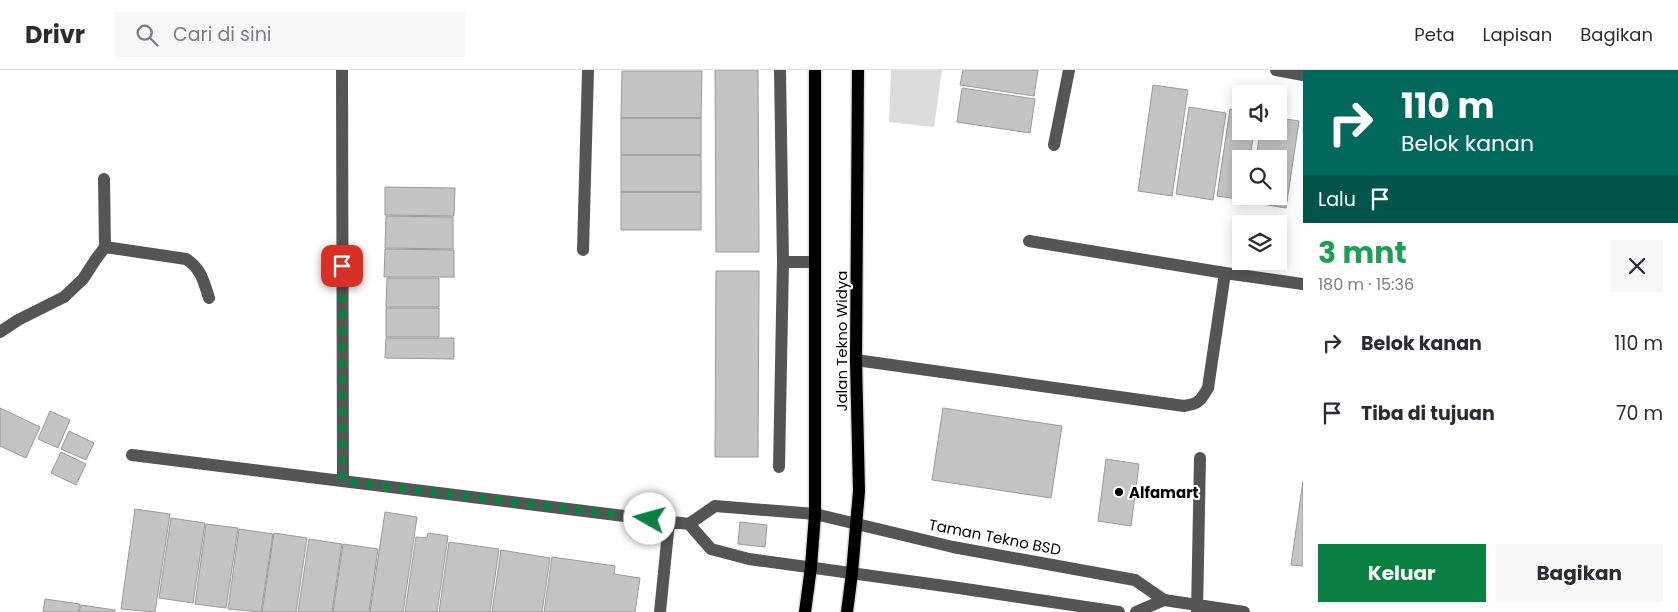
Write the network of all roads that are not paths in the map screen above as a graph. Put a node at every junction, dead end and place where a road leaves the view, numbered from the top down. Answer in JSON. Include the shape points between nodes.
{"nodes":[{"id":1,"x":342,"y":70,"type":"edge"},
{"id":2,"x":588,"y":70,"type":"edge"},
{"id":3,"x":780,"y":70,"type":"edge"},
{"id":4,"x":815,"y":70,"type":"edge"},
{"id":5,"x":858,"y":70,"type":"edge"},
{"id":6,"x":1069,"y":70,"type":"edge"},
{"id":7,"x":1276,"y":70,"type":"edge"},
{"id":8,"x":1303,"y":75,"type":"edge"},
{"id":9,"x":1054,"y":145,"type":"dead end"},
{"id":10,"x":104,"y":179,"type":"dead end"},
{"id":11,"x":1029,"y":241,"type":"dead end"},
{"id":12,"x":105,"y":247,"type":"junction"},
{"id":13,"x":583,"y":250,"type":"dead end"},
{"id":14,"x":783,"y":262,"type":"junction"},
{"id":15,"x":814,"y":262,"type":"junction"},
{"id":16,"x":1225,"y":273,"type":"junction"},
{"id":17,"x":1303,"y":284,"type":"edge"},
{"id":18,"x":209,"y":298,"type":"dead end"},
{"id":19,"x":0,"y":332,"type":"edge"},
{"id":20,"x":856,"y":360,"type":"junction"},
{"id":21,"x":132,"y":455,"type":"dead end"},
{"id":22,"x":1200,"y":458,"type":"dead end"},
{"id":23,"x":779,"y":467,"type":"dead end"},
{"id":24,"x":342,"y":481,"type":"junction"},
{"id":25,"x":815,"y":514,"type":"junction"},
{"id":26,"x":669,"y":522,"type":"junction"},
{"id":27,"x":689,"y":524,"type":"junction"},
{"id":28,"x":857,"y":524,"type":"junction"},
{"id":29,"x":811,"y":567,"type":"junction"},
{"id":30,"x":852,"y":573,"type":"junction"},
{"id":31,"x":1164,"y":600,"type":"junction"},
{"id":32,"x":1198,"y":609,"type":"edge"},
{"id":33,"x":660,"y":612,"type":"edge"},
{"id":34,"x":805,"y":612,"type":"edge"},
{"id":35,"x":847,"y":612,"type":"edge"},
{"id":36,"x":1119,"y":612,"type":"edge"},
{"id":37,"x":1136,"y":612,"type":"edge"},
{"id":38,"x":1244,"y":612,"type":"edge"}],
"edges":[{"from":1,"to":24,"type":"street"},
{"from":2,"to":13,"type":"street"},
{"from":3,"to":14,"type":"street"},
{"from":4,"to":15,"type":"main road","name":"Jalan Tekno Widya"},
{"from":5,"to":20,"type":"main road","name":"Jalan Tekno Widya"},
{"from":6,"to":9,"type":"street"},
{"from":7,"to":8,"type":"street"},
{"from":10,"to":12,"type":"street"},
{"from":11,"to":16,"type":"street"},
{"from":12,"to":18,"type":"street","via":[[186,259],[198,270]]},
{"from":12,"to":19,"type":"street","via":[[83,279],[64,297]]},
{"from":14,"to":15,"type":"street"},
{"from":14,"to":23,"type":"street"},
{"from":15,"to":25,"type":"main road","name":"Jalan Tekno Widya"},
{"from":16,"to":17,"type":"street"},
{"from":16,"to":20,"type":"street","via":[[1208,388],[1201,400],[1193,405]]},
{"from":20,"to":28,"type":"main road","name":"Jalan Tekno Widya"},
{"from":21,"to":24,"type":"street"},
{"from":22,"to":32,"type":"street"},
{"from":24,"to":26,"type":"street"},
{"from":25,"to":27,"type":"street","name":"Taman Tekno BSD","via":[[715,506]]},
{"from":25,"to":28,"type":"street","name":"Taman Tekno BSD"},
{"from":25,"to":29,"type":"main road","name":"Jalan Tekno Widya"},
{"from":26,"to":27,"type":"street"},
{"from":26,"to":33,"type":"street"},
{"from":27,"to":29,"type":"street","via":[[711,549],[749,559]]},
{"from":28,"to":30,"type":"main road","name":"Jalan Tekno Widya"},
{"from":28,"to":31,"type":"street","name":"Taman Tekno BSD","via":[[953,547],[1135,580]]},
{"from":29,"to":30,"type":"street"},
{"from":29,"to":34,"type":"main road","name":"Jalan Tekno Widya"},
{"from":30,"to":35,"type":"main road","name":"Jalan Tekno Widya"},
{"from":30,"to":36,"type":"street"},
{"from":31,"to":32,"type":"street","name":"Taman Tekno BSD"},
{"from":31,"to":37,"type":"street"},
{"from":32,"to":38,"type":"street","name":"Taman Tekno BSD"}]}
